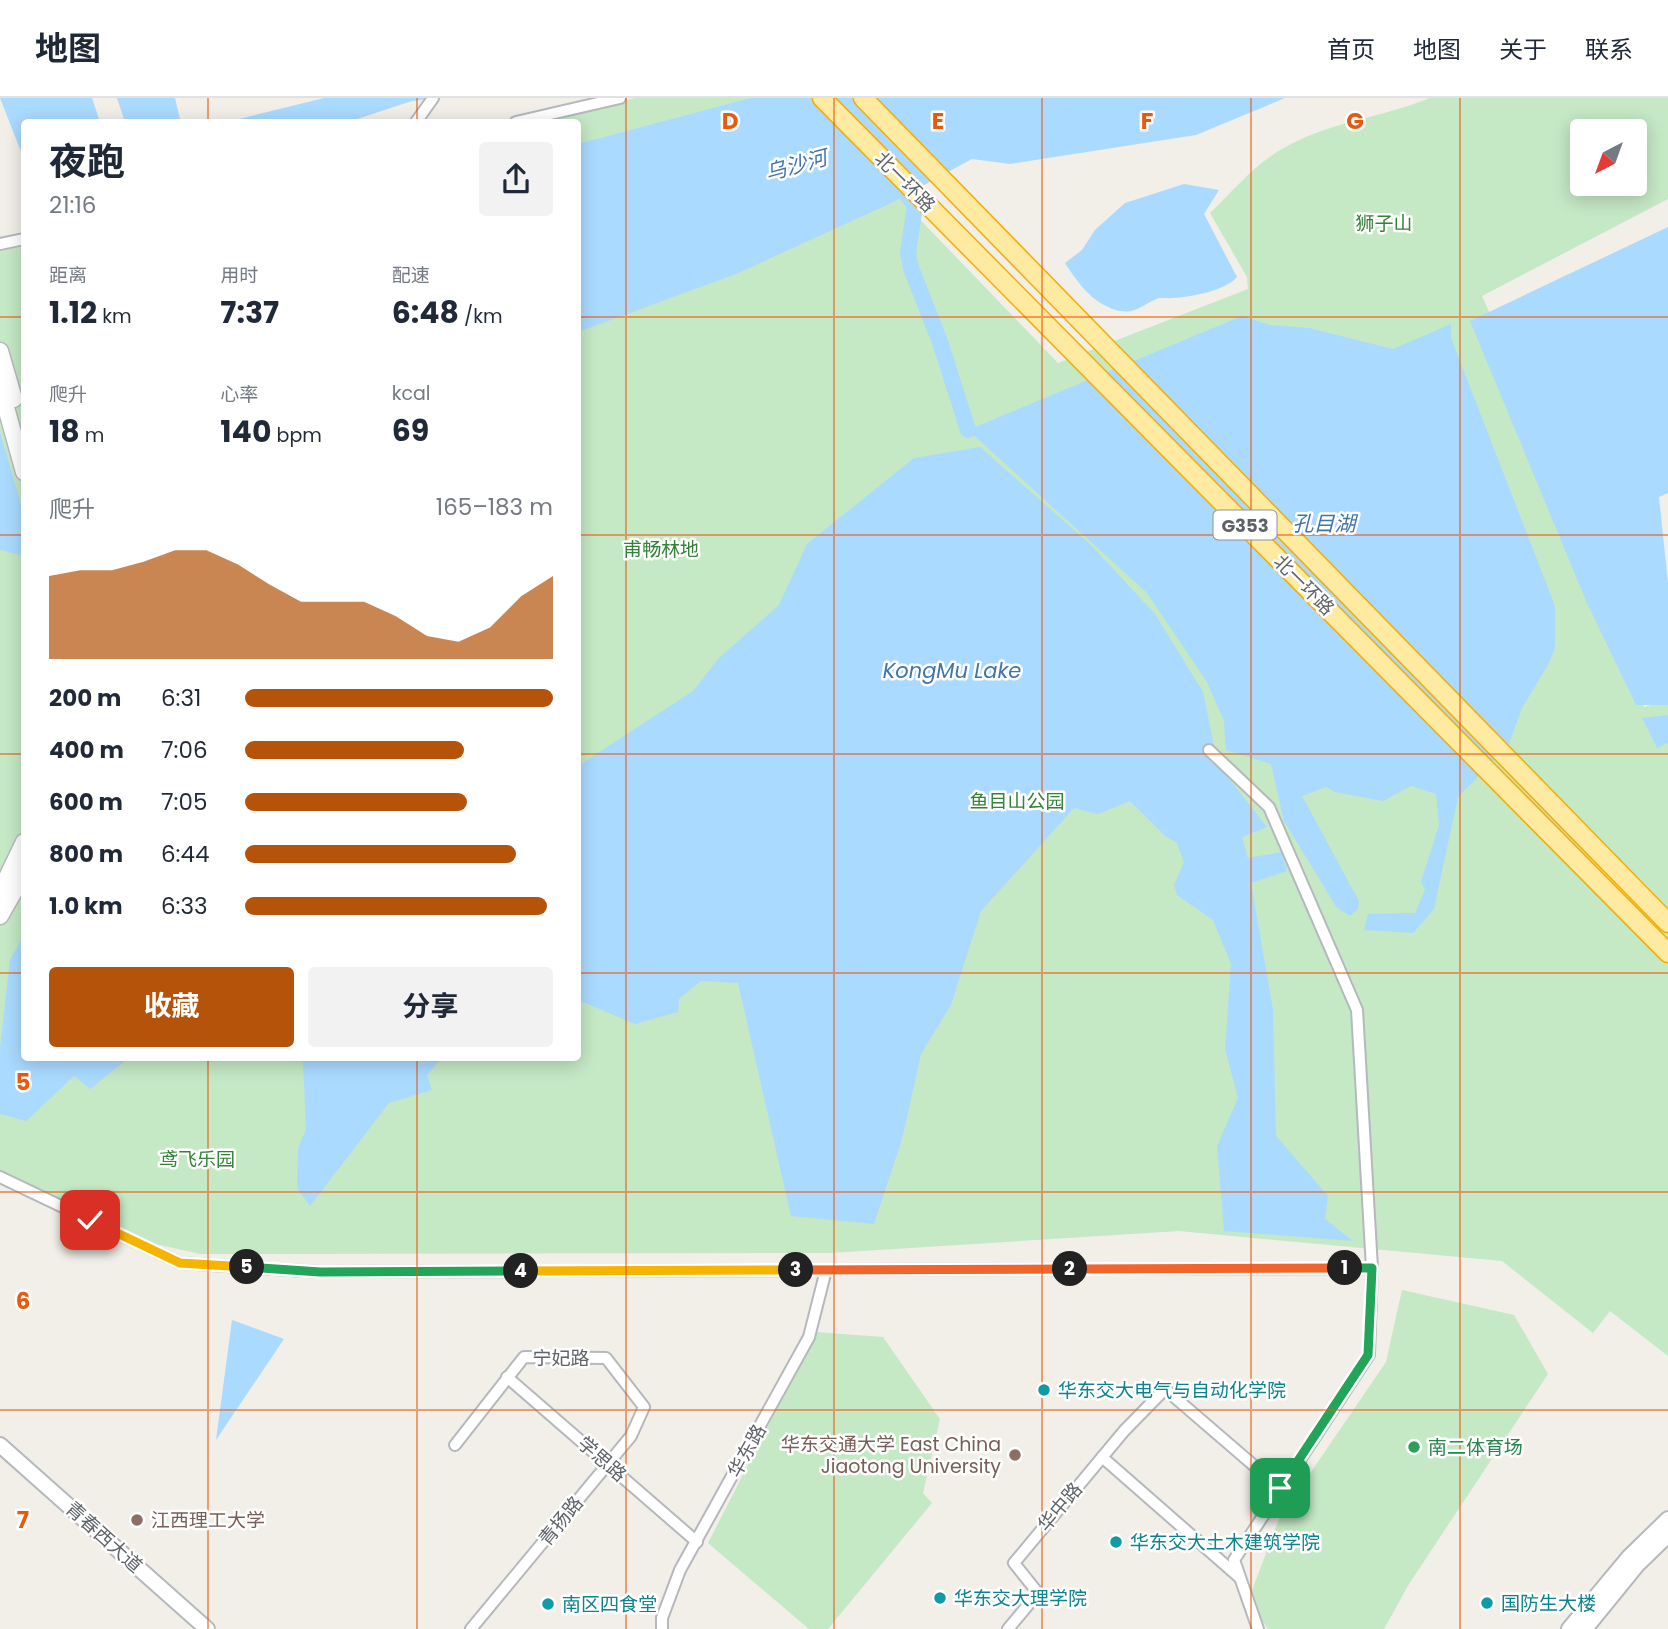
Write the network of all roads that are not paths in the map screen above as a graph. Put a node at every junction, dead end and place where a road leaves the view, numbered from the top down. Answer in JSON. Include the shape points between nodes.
{"nodes":[{"id":1,"x":433,"y":98,"type":"edge"},
{"id":2,"x":620,"y":98,"type":"edge"},
{"id":3,"x":822,"y":98,"type":"edge"},
{"id":4,"x":863,"y":98,"type":"edge"},
{"id":5,"x":874,"y":98,"type":"edge"},
{"id":6,"x":418,"y":119,"type":"edge"},
{"id":7,"x":529,"y":119,"type":"edge"},
{"id":8,"x":915,"y":152,"type":"junction"},
{"id":9,"x":21,"y":240,"type":"edge"},
{"id":10,"x":0,"y":244,"type":"edge"},
{"id":11,"x":0,"y":351,"type":"edge"},
{"id":12,"x":0,"y":386,"type":"edge"},
{"id":13,"x":21,"y":424,"type":"edge"},
{"id":14,"x":21,"y":461,"type":"edge"},
{"id":15,"x":1209,"y":750,"type":"dead end"},
{"id":16,"x":21,"y":848,"type":"edge"},
{"id":17,"x":21,"y":879,"type":"edge"},
{"id":18,"x":0,"y":892,"type":"edge"},
{"id":19,"x":0,"y":916,"type":"edge"},
{"id":20,"x":1668,"y":923,"type":"edge"},
{"id":21,"x":1668,"y":953,"type":"edge"},
{"id":22,"x":0,"y":1177,"type":"edge"},
{"id":23,"x":1372,"y":1268,"type":"junction"},
{"id":24,"x":825,"y":1270,"type":"junction"},
{"id":25,"x":507,"y":1377,"type":"junction"},
{"id":26,"x":644,"y":1407,"type":"joint"},
{"id":27,"x":0,"y":1445,"type":"edge"},
{"id":28,"x":455,"y":1445,"type":"dead end"},
{"id":29,"x":1102,"y":1457,"type":"junction"},
{"id":30,"x":607,"y":1464,"type":"junction"},
{"id":31,"x":1280,"y":1488,"type":"junction"},
{"id":32,"x":1668,"y":1519,"type":"edge"},
{"id":33,"x":1668,"y":1535,"type":"edge"},
{"id":34,"x":697,"y":1542,"type":"junction"},
{"id":35,"x":1241,"y":1579,"type":"junction"},
{"id":36,"x":207,"y":1629,"type":"edge"},
{"id":37,"x":471,"y":1629,"type":"edge"},
{"id":38,"x":662,"y":1629,"type":"edge"},
{"id":39,"x":1008,"y":1629,"type":"edge"},
{"id":40,"x":1258,"y":1629,"type":"edge"},
{"id":41,"x":1569,"y":1629,"type":"edge"},
{"id":42,"x":1585,"y":1629,"type":"edge"}],
"edges":[{"from":1,"to":6,"type":"street"},
{"from":2,"to":7,"type":"street"},
{"from":3,"to":21,"type":"highway","name":"北一环路","number":"G353"},
{"from":4,"to":8,"type":"highway","name":"北一环路","number":"G353"},
{"from":5,"to":8,"type":"highway"},
{"from":8,"to":20,"type":"highway","name":"北一环路","number":"G353"},
{"from":9,"to":10,"type":"street"},
{"from":11,"to":13,"type":"main road"},
{"from":12,"to":14,"type":"main road"},
{"from":15,"to":23,"type":"street","via":[[1269,807],[1357,1010]]},
{"from":16,"to":18,"type":"main road"},
{"from":17,"to":19,"type":"main road"},
{"from":22,"to":24,"type":"street","via":[[180,1263],[320,1272]]},
{"from":23,"to":24,"type":"street"},
{"from":23,"to":31,"type":"street","via":[[1368,1355]]},
{"from":24,"to":34,"type":"street","name":"华东路","via":[[809,1337]]},
{"from":25,"to":26,"type":"street","name":"宁妃路","via":[[524,1357],[606,1358]]},
{"from":25,"to":28,"type":"street","name":"宁妃路"},
{"from":25,"to":30,"type":"street","name":"学思路"},
{"from":26,"to":30,"type":"street","name":"青扬路","via":[[631,1436]]},
{"from":27,"to":36,"type":"street","name":"青春西大道"},
{"from":29,"to":31,"type":"street","name":"华中路","via":[[1165,1390]]},
{"from":29,"to":35,"type":"street"},
{"from":29,"to":39,"type":"street","name":"华中路","via":[[1014,1563],[1038,1593]]},
{"from":30,"to":34,"type":"street","name":"学思路"},
{"from":30,"to":37,"type":"street","name":"青扬路"},
{"from":31,"to":35,"type":"street","via":[[1234,1560]]},
{"from":32,"to":41,"type":"street"},
{"from":33,"to":42,"type":"street"},
{"from":34,"to":38,"type":"street","name":"华东路","via":[[680,1570]]},
{"from":35,"to":40,"type":"street"}]}
